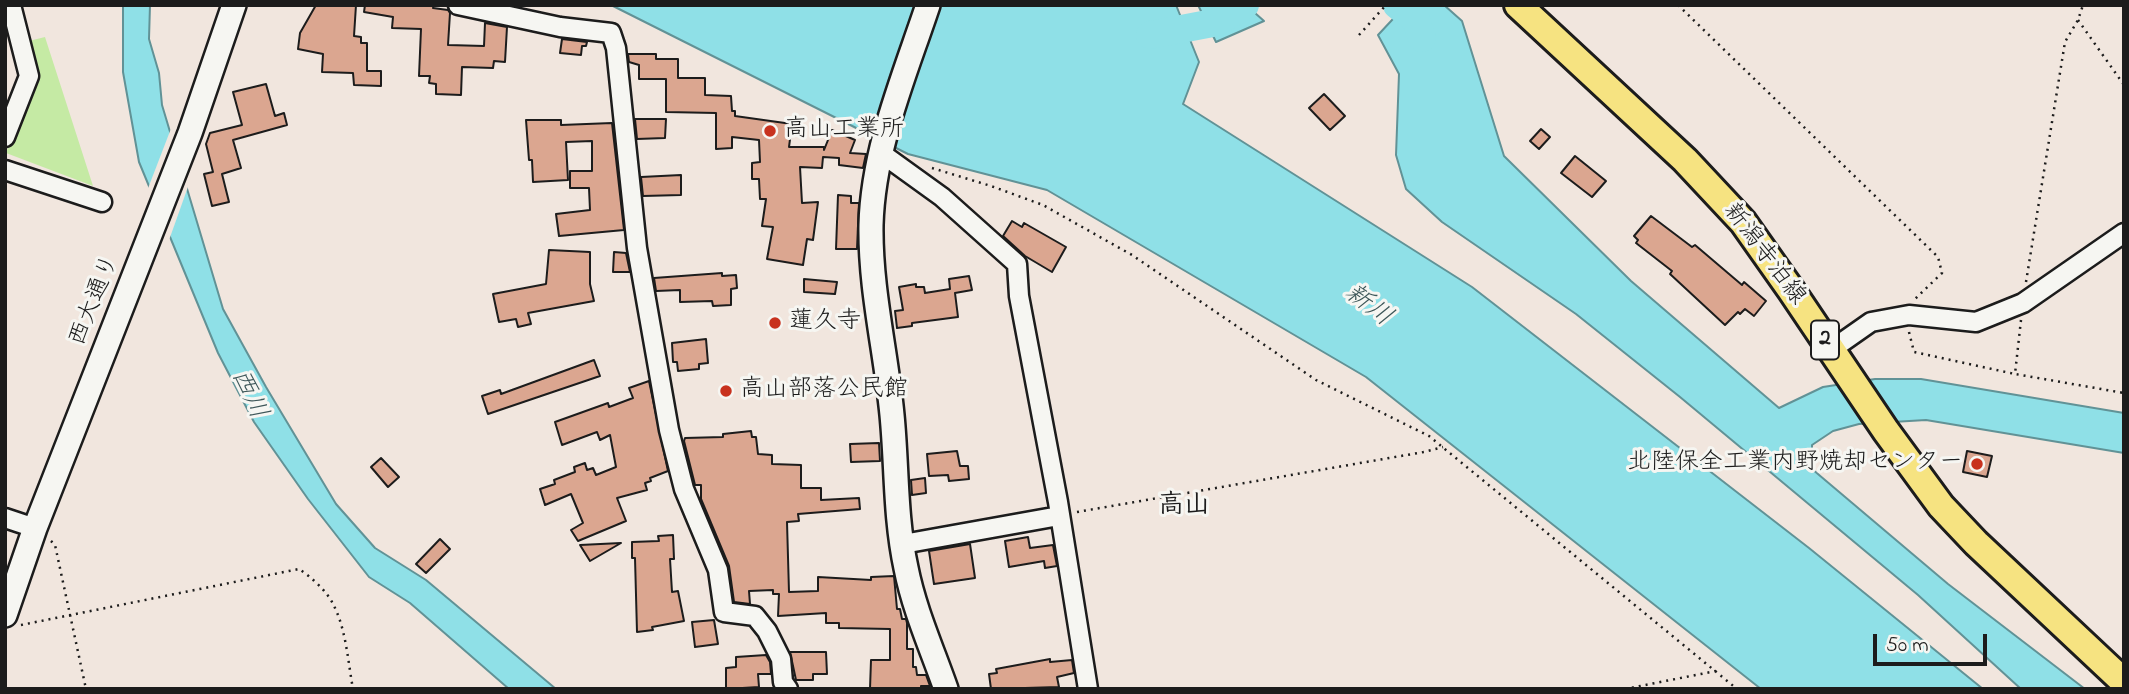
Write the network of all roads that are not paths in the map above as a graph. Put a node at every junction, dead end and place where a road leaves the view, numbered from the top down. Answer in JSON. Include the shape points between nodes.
{"nodes":[{"id":1,"x":11,"y":5,"type":"edge"},
{"id":2,"x":234,"y":5,"type":"edge"},
{"id":3,"x":458,"y":5,"type":"edge"},
{"id":4,"x":928,"y":5,"type":"edge"},
{"id":5,"x":1518,"y":5,"type":"edge"},
{"id":6,"x":5,"y":137,"type":"edge"},
{"id":7,"x":882,"y":147,"type":"junction"},
{"id":8,"x":5,"y":170,"type":"edge"},
{"id":9,"x":102,"y":202,"type":"dead end"},
{"id":10,"x":2124,"y":233,"type":"edge"},
{"id":11,"x":1831,"y":350,"type":"junction"},
{"id":12,"x":1059,"y":516,"type":"junction"},
{"id":13,"x":5,"y":518,"type":"edge"},
{"id":14,"x":35,"y":528,"type":"junction"},
{"id":15,"x":903,"y":544,"type":"junction"},
{"id":16,"x":12,"y":621,"type":"edge"},
{"id":17,"x":2124,"y":682,"type":"edge"},
{"id":18,"x":788,"y":689,"type":"edge"},
{"id":19,"x":946,"y":689,"type":"edge"},
{"id":20,"x":1087,"y":689,"type":"edge"}],
"edges":[{"from":1,"to":6,"type":"street","via":[[29,76]]},
{"from":2,"to":14,"type":"street","name":"西大通り","via":[[186,143]]},
{"from":3,"to":18,"type":"street","via":[[611,33],[637,248],[684,489],[718,570],[724,612],[755,616],[781,659]]},
{"from":4,"to":7,"type":"street"},
{"from":5,"to":11,"type":"main road","name":"新潟寺泊線","number":"2","via":[[1685,160],[1743,222]]},
{"from":7,"to":12,"type":"street","via":[[1017,264]]},
{"from":7,"to":15,"type":"street","via":[[871,225]]},
{"from":8,"to":9,"type":"street"},
{"from":10,"to":11,"type":"street","via":[[2023,303],[1976,323],[1909,315],[1871,322]]},
{"from":11,"to":17,"type":"main road","name":"新潟寺泊線","number":"2","via":[[1941,506]]},
{"from":12,"to":15,"type":"street"},
{"from":12,"to":20,"type":"street"},
{"from":13,"to":14,"type":"street"},
{"from":14,"to":16,"type":"street","name":"西大通り"},
{"from":15,"to":19,"type":"street","via":[[912,593]]}]}
